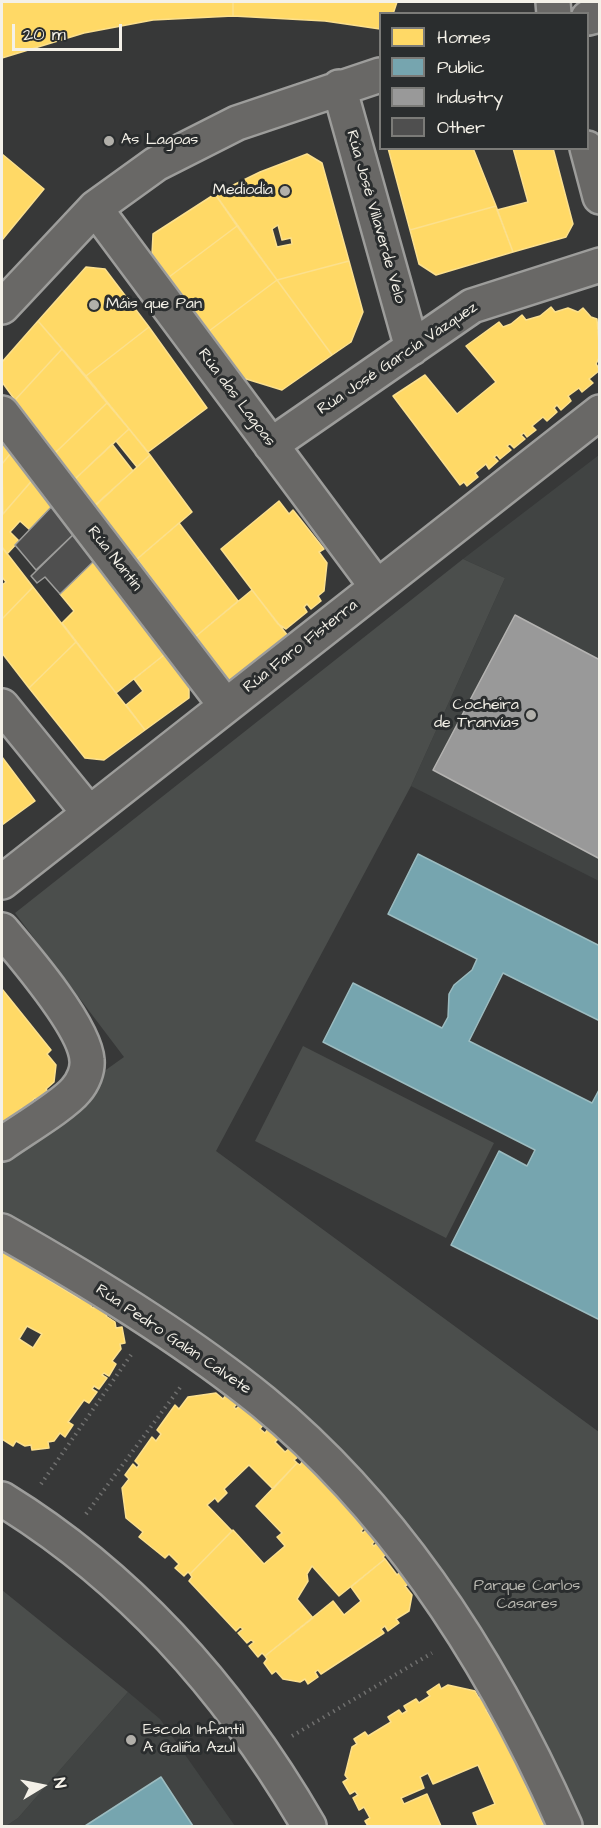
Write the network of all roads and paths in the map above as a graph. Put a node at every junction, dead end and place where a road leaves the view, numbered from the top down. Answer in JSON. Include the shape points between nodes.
{"nodes":[{"id":1,"x":379,"y":76,"type":"edge"},
{"id":2,"x":339,"y":87,"type":"junction"},
{"id":3,"x":587,"y":150,"type":"edge"},
{"id":4,"x":600,"y":197,"type":"edge"},
{"id":5,"x":95,"y":208,"type":"junction"},
{"id":6,"x":600,"y":265,"type":"edge"},
{"id":7,"x":2,"y":307,"type":"edge"},
{"id":8,"x":412,"y":348,"type":"junction"},
{"id":9,"x":600,"y":412,"type":"edge"},
{"id":10,"x":2,"y":413,"type":"edge"},
{"id":11,"x":270,"y":445,"type":"junction"},
{"id":12,"x":377,"y":587,"type":"junction"},
{"id":13,"x":2,"y":706,"type":"edge"},
{"id":14,"x":226,"y":706,"type":"junction"},
{"id":15,"x":89,"y":813,"type":"junction"},
{"id":16,"x":2,"y":882,"type":"edge"},
{"id":17,"x":2,"y":930,"type":"edge"},
{"id":18,"x":2,"y":1144,"type":"edge"},
{"id":19,"x":2,"y":1231,"type":"edge"},
{"id":20,"x":152,"y":1324,"type":"junction"},
{"id":21,"x":202,"y":1357,"type":"junction"},
{"id":22,"x":12,"y":1505,"type":"edge"},
{"id":23,"x":66,"y":1541,"type":"junction"},
{"id":24,"x":464,"y":1634,"type":"junction"},
{"id":25,"x":263,"y":1753,"type":"junction"},
{"id":26,"x":309,"y":1827,"type":"edge"},
{"id":27,"x":565,"y":1827,"type":"edge"}],
"edges":[{"from":1,"to":2,"type":"street"},
{"from":2,"to":5,"type":"street","via":[[237,123],[156,164]]},
{"from":2,"to":8,"type":"street","name":"Rúa José Villaverde Velo"},
{"from":3,"to":4,"type":"street"},
{"from":5,"to":7,"type":"street"},
{"from":5,"to":11,"type":"street","name":"Rúa das Lagoas"},
{"from":6,"to":8,"type":"street","name":"Rúa José García Vázquez","via":[[472,306]]},
{"from":8,"to":11,"type":"street","name":"Rúa José García Vázquez"},
{"from":9,"to":12,"type":"street","name":"Rúa Faro Fisterra"},
{"from":10,"to":14,"type":"street","name":"Rúa Nantín"},
{"from":11,"to":12,"type":"street","name":"Rúa das Lagoas"},
{"from":12,"to":14,"type":"street","name":"Rúa Faro Fisterra"},
{"from":13,"to":15,"type":"street"},
{"from":14,"to":15,"type":"street","name":"Rúa Faro Fisterra"},
{"from":15,"to":16,"type":"street","name":"Rúa Faro Fisterra"},
{"from":17,"to":18,"type":"street","via":[[62,1008],[84,1045],[87,1060],[76,1091]]},
{"from":19,"to":20,"type":"street","name":"Rúa Pedro Galán Calvete"},
{"from":20,"to":21,"type":"street","name":"Rúa Pedro Galán Calvete"},
{"from":20,"to":22,"type":"path"},
{"from":21,"to":23,"type":"path"},
{"from":21,"to":24,"type":"street","name":"Rúa Pedro Galán Calvete","via":[[263,1402],[319,1454],[423,1574]]},
{"from":22,"to":23,"type":"street"},
{"from":23,"to":25,"type":"street","via":[[147,1613],[205,1674]]},
{"from":24,"to":25,"type":"path"},
{"from":24,"to":27,"type":"street","name":"Rúa Pedro Galán Calvete","via":[[498,1689]]},
{"from":25,"to":26,"type":"street"}]}
